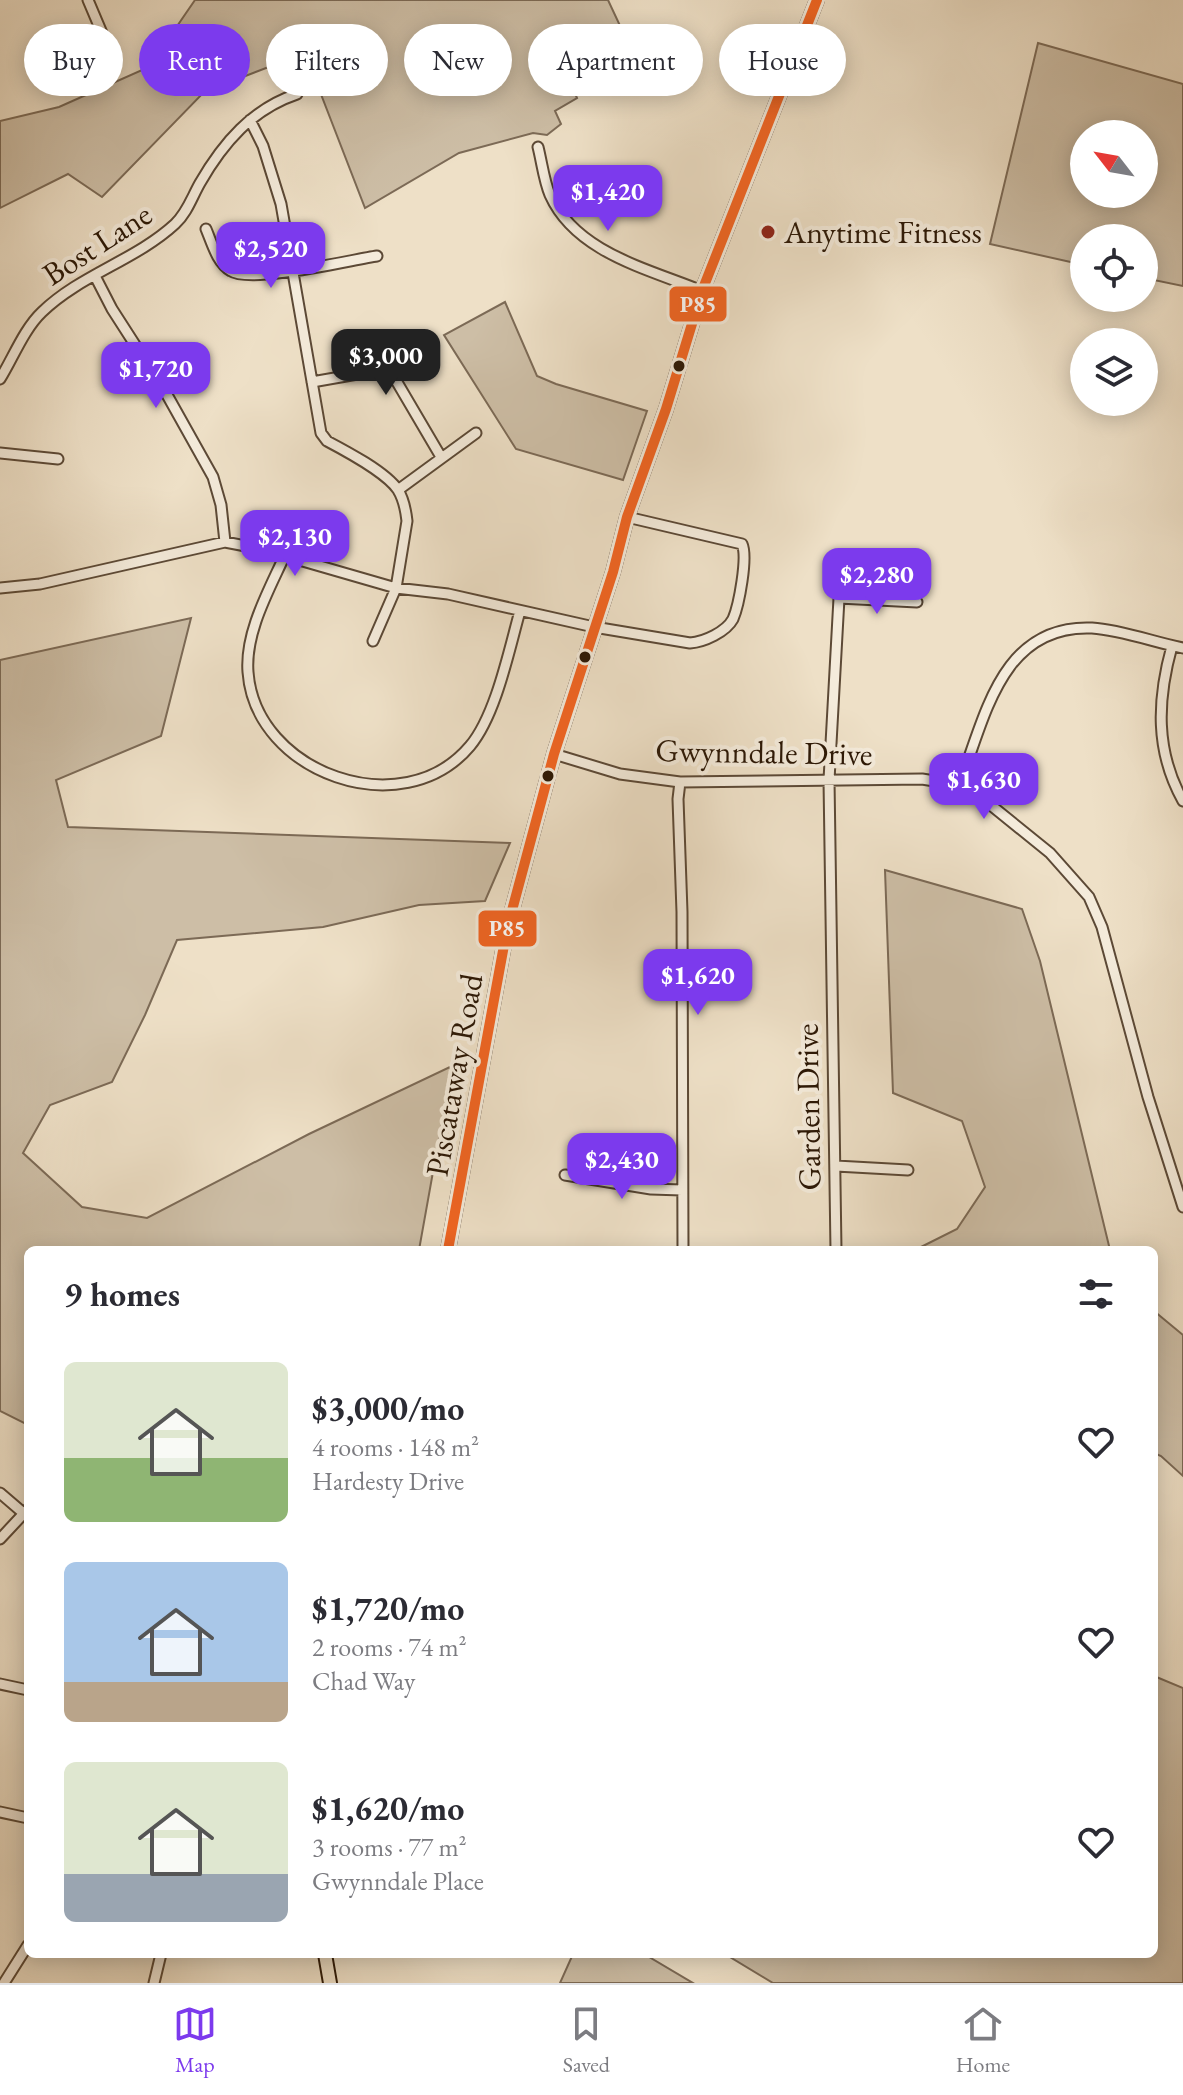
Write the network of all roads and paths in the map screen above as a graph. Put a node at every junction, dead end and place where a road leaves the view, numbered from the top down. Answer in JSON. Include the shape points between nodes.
{"nodes":[{"id":1,"x":88,"y":0,"type":"edge"},
{"id":2,"x":817,"y":0,"type":"edge"},
{"id":3,"x":98,"y":24,"type":"edge"},
{"id":4,"x":290,"y":96,"type":"edge"},
{"id":5,"x":250,"y":120,"type":"junction"},
{"id":6,"x":538,"y":147,"type":"dead end"},
{"id":7,"x":206,"y":229,"type":"dead end"},
{"id":8,"x":377,"y":256,"type":"dead end"},
{"id":9,"x":292,"y":271,"type":"junction"},
{"id":10,"x":95,"y":276,"type":"junction"},
{"id":11,"x":702,"y":291,"type":"junction"},
{"id":12,"x":0,"y":379,"type":"edge"},
{"id":13,"x":312,"y":382,"type":"junction"},
{"id":14,"x":476,"y":433,"type":"dead end"},
{"id":15,"x":0,"y":453,"type":"edge"},
{"id":16,"x":441,"y":457,"type":"junction"},
{"id":17,"x":58,"y":459,"type":"dead end"},
{"id":18,"x":398,"y":490,"type":"junction"},
{"id":19,"x":627,"y":517,"type":"junction"},
{"id":20,"x":225,"y":542,"type":"junction"},
{"id":21,"x":284,"y":557,"type":"junction"},
{"id":22,"x":840,"y":580,"type":"dead end"},
{"id":23,"x":0,"y":588,"type":"edge"},
{"id":24,"x":396,"y":588,"type":"junction"},
{"id":25,"x":839,"y":598,"type":"junction"},
{"id":26,"x":917,"y":602,"type":"dead end"},
{"id":27,"x":520,"y":611,"type":"junction"},
{"id":28,"x":594,"y":627,"type":"junction"},
{"id":29,"x":373,"y":641,"type":"dead end"},
{"id":30,"x":1178,"y":647,"type":"edge"},
{"id":31,"x":554,"y":754,"type":"junction"},
{"id":32,"x":829,"y":780,"type":"junction"},
{"id":33,"x":680,"y":782,"type":"junction"},
{"id":34,"x":959,"y":785,"type":"junction"},
{"id":35,"x":1183,"y":801,"type":"edge"},
{"id":36,"x":836,"y":1166,"type":"junction"},
{"id":37,"x":908,"y":1170,"type":"dead end"},
{"id":38,"x":565,"y":1175,"type":"dead end"},
{"id":39,"x":682,"y":1190,"type":"junction"},
{"id":40,"x":1183,"y":1207,"type":"edge"},
{"id":41,"x":449,"y":1246,"type":"edge"},
{"id":42,"x":683,"y":1246,"type":"edge"},
{"id":43,"x":836,"y":1246,"type":"edge"},
{"id":44,"x":0,"y":1493,"type":"edge"},
{"id":45,"x":24,"y":1511,"type":"edge"},
{"id":46,"x":24,"y":1516,"type":"edge"},
{"id":47,"x":0,"y":1539,"type":"edge"},
{"id":48,"x":0,"y":1684,"type":"edge"},
{"id":49,"x":24,"y":1689,"type":"edge"},
{"id":50,"x":0,"y":1812,"type":"edge"},
{"id":51,"x":24,"y":1817,"type":"edge"},
{"id":52,"x":24,"y":1951,"type":"edge"},
{"id":53,"x":160,"y":1958,"type":"edge"},
{"id":54,"x":326,"y":1958,"type":"edge"},
{"id":55,"x":3,"y":1982,"type":"edge"},
{"id":56,"x":11,"y":1983,"type":"edge"},
{"id":57,"x":154,"y":1983,"type":"edge"},
{"id":58,"x":330,"y":1983,"type":"edge"}],
"edges":[{"from":1,"to":3,"type":"street"},
{"from":2,"to":11,"type":"main road","name":"Piscataway Road"},
{"from":4,"to":5,"type":"street","name":"Bost Lane"},
{"from":5,"to":9,"type":"street","via":[[274,181]]},
{"from":5,"to":10,"type":"street","name":"Bost Lane","via":[[219,151],[174,225]]},
{"from":6,"to":11,"type":"street","via":[[549,193],[582,236]]},
{"from":7,"to":9,"type":"street","via":[[221,262],[237,275]]},
{"from":8,"to":9,"type":"street"},
{"from":9,"to":13,"type":"street"},
{"from":10,"to":12,"type":"street","name":"Bost Lane","via":[[41,313]]},
{"from":10,"to":20,"type":"street","via":[[213,477]]},
{"from":11,"to":19,"type":"main road","name":"Piscataway Road"},
{"from":13,"to":16,"type":"street","via":[[386,369]]},
{"from":13,"to":18,"type":"street","via":[[318,423],[327,441]]},
{"from":14,"to":16,"type":"street"},
{"from":15,"to":17,"type":"street"},
{"from":16,"to":18,"type":"street"},
{"from":18,"to":24,"type":"street","via":[[407,521]]},
{"from":19,"to":28,"type":"main road","name":"Piscataway Road"},
{"from":19,"to":28,"type":"street","via":[[742,544],[745,559],[733,618],[723,629],[690,643]]},
{"from":20,"to":21,"type":"street"},
{"from":20,"to":23,"type":"street","via":[[40,584]]},
{"from":21,"to":24,"type":"street"},
{"from":21,"to":27,"type":"street","via":[[255,624],[248,670],[252,700],[289,751],[316,769],[359,783],[393,786],[421,779],[469,747],[485,722]]},
{"from":22,"to":25,"type":"street","name":"Garden Drive"},
{"from":24,"to":27,"type":"street"},
{"from":24,"to":29,"type":"street"},
{"from":25,"to":26,"type":"street"},
{"from":25,"to":32,"type":"street","name":"Garden Drive"},
{"from":27,"to":28,"type":"street"},
{"from":28,"to":31,"type":"main road","name":"Piscataway Road"},
{"from":30,"to":34,"type":"street","via":[[1092,628],[1062,632],[1033,645],[999,680]]},
{"from":30,"to":35,"type":"street","via":[[1161,692],[1161,732],[1167,768]]},
{"from":31,"to":33,"type":"street","name":"Gwynndale Drive","via":[[620,774]]},
{"from":31,"to":41,"type":"main road","name":"Piscataway Road","via":[[507,929]]},
{"from":32,"to":33,"type":"street","name":"Gwynndale Drive"},
{"from":32,"to":34,"type":"street","name":"Gwynndale Drive","via":[[922,779]]},
{"from":32,"to":36,"type":"street","name":"Garden Drive"},
{"from":33,"to":39,"type":"street"},
{"from":34,"to":40,"type":"street","name":"Gwynndale Drive","via":[[1050,853],[1089,897]]},
{"from":36,"to":37,"type":"street"},
{"from":36,"to":43,"type":"street","name":"Garden Drive"},
{"from":38,"to":39,"type":"street"},
{"from":39,"to":42,"type":"street"},
{"from":44,"to":45,"type":"street"},
{"from":46,"to":47,"type":"street"},
{"from":48,"to":49,"type":"street"},
{"from":50,"to":51,"type":"street"},
{"from":52,"to":55,"type":"street"},
{"from":53,"to":57,"type":"street"},
{"from":54,"to":58,"type":"main road"},
{"from":55,"to":56,"type":"street"}]}
